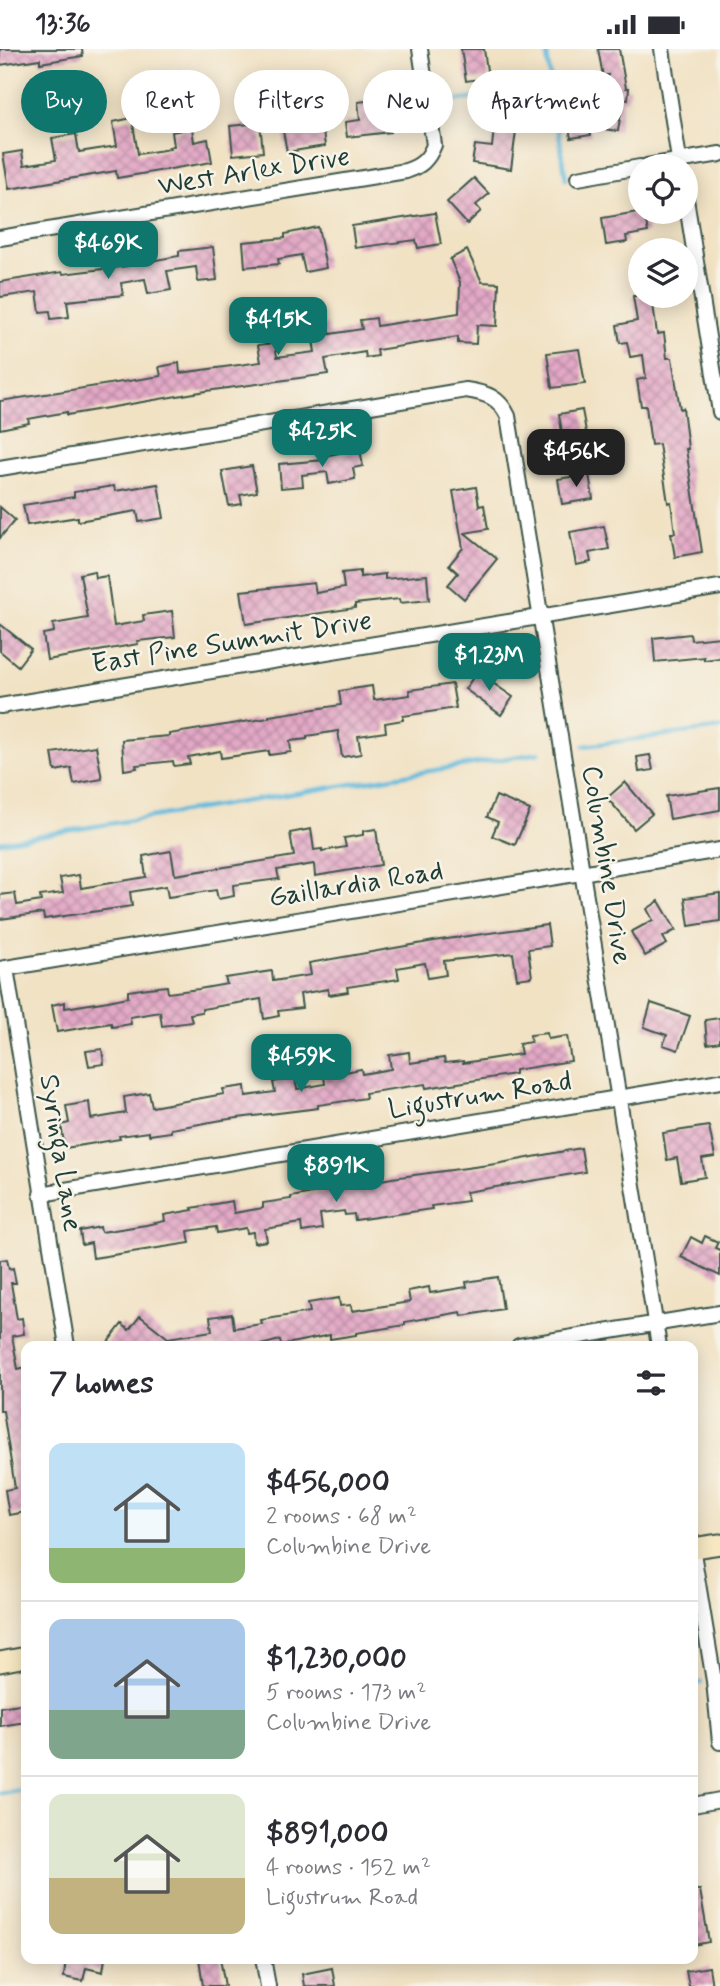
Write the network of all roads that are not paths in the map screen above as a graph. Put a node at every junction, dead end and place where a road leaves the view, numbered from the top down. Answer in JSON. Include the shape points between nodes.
{"nodes":[{"id":1,"x":420,"y":49,"type":"edge"},
{"id":2,"x":662,"y":49,"type":"edge"},
{"id":3,"x":679,"y":154,"type":"edge"},
{"id":4,"x":720,"y":154,"type":"edge"},
{"id":5,"x":698,"y":159,"type":"edge"},
{"id":6,"x":628,"y":169,"type":"edge"},
{"id":7,"x":579,"y":178,"type":"dead end"},
{"id":8,"x":690,"y":224,"type":"edge"},
{"id":9,"x":0,"y":238,"type":"edge"},
{"id":10,"x":717,"y":372,"type":"edge"},
{"id":11,"x":720,"y":412,"type":"edge"},
{"id":12,"x":0,"y":468,"type":"edge"},
{"id":13,"x":720,"y":587,"type":"edge"},
{"id":14,"x":541,"y":618,"type":"junction"},
{"id":15,"x":0,"y":706,"type":"edge"},
{"id":16,"x":720,"y":850,"type":"edge"},
{"id":17,"x":582,"y":873,"type":"junction"},
{"id":18,"x":3,"y":969,"type":"edge"},
{"id":19,"x":720,"y":1081,"type":"edge"},
{"id":20,"x":619,"y":1097,"type":"junction"},
{"id":21,"x":41,"y":1194,"type":"junction"},
{"id":22,"x":720,"y":1313,"type":"edge"},
{"id":23,"x":656,"y":1324,"type":"junction"},
{"id":24,"x":65,"y":1341,"type":"edge"},
{"id":25,"x":550,"y":1341,"type":"edge"},
{"id":26,"x":658,"y":1341,"type":"edge"},
{"id":27,"x":720,"y":1544,"type":"edge"},
{"id":28,"x":698,"y":1550,"type":"edge"},
{"id":29,"x":698,"y":1584,"type":"edge"},
{"id":30,"x":21,"y":1658,"type":"edge"},
{"id":31,"x":0,"y":1661,"type":"edge"},
{"id":32,"x":720,"y":1742,"type":"edge"},
{"id":33,"x":720,"y":1800,"type":"edge"},
{"id":34,"x":698,"y":1804,"type":"edge"},
{"id":35,"x":264,"y":1964,"type":"edge"},
{"id":36,"x":268,"y":1986,"type":"edge"}],
"edges":[{"from":1,"to":9,"type":"street","name":"West Arlex Drive","via":[[434,145],[429,158],[418,167]]},
{"from":2,"to":3,"type":"street"},
{"from":4,"to":5,"type":"street"},
{"from":6,"to":7,"type":"street"},
{"from":8,"to":10,"type":"street"},
{"from":10,"to":11,"type":"street"},
{"from":12,"to":14,"type":"street","name":"Columbine Drive","via":[[466,390],[494,397],[509,416]]},
{"from":13,"to":14,"type":"street","name":"East Pine Summit Drive"},
{"from":14,"to":15,"type":"street","name":"East Pine Summit Drive"},
{"from":14,"to":17,"type":"street","name":"Columbine Drive"},
{"from":16,"to":17,"type":"street","name":"Gaillardia Road"},
{"from":17,"to":18,"type":"street","name":"Gaillardia Road"},
{"from":17,"to":20,"type":"street","name":"Columbine Drive"},
{"from":18,"to":21,"type":"street","name":"Syringa Lane"},
{"from":19,"to":20,"type":"street","name":"Ligustrum Road"},
{"from":20,"to":21,"type":"street","name":"Ligustrum Road"},
{"from":20,"to":23,"type":"street","name":"Columbine Drive"},
{"from":21,"to":24,"type":"street","name":"Syringa Lane"},
{"from":22,"to":23,"type":"street"},
{"from":23,"to":25,"type":"street"},
{"from":23,"to":26,"type":"street","name":"Columbine Drive"},
{"from":27,"to":28,"type":"main road"},
{"from":29,"to":32,"type":"street"},
{"from":30,"to":31,"type":"main road"},
{"from":33,"to":34,"type":"street"},
{"from":35,"to":36,"type":"street"}]}
